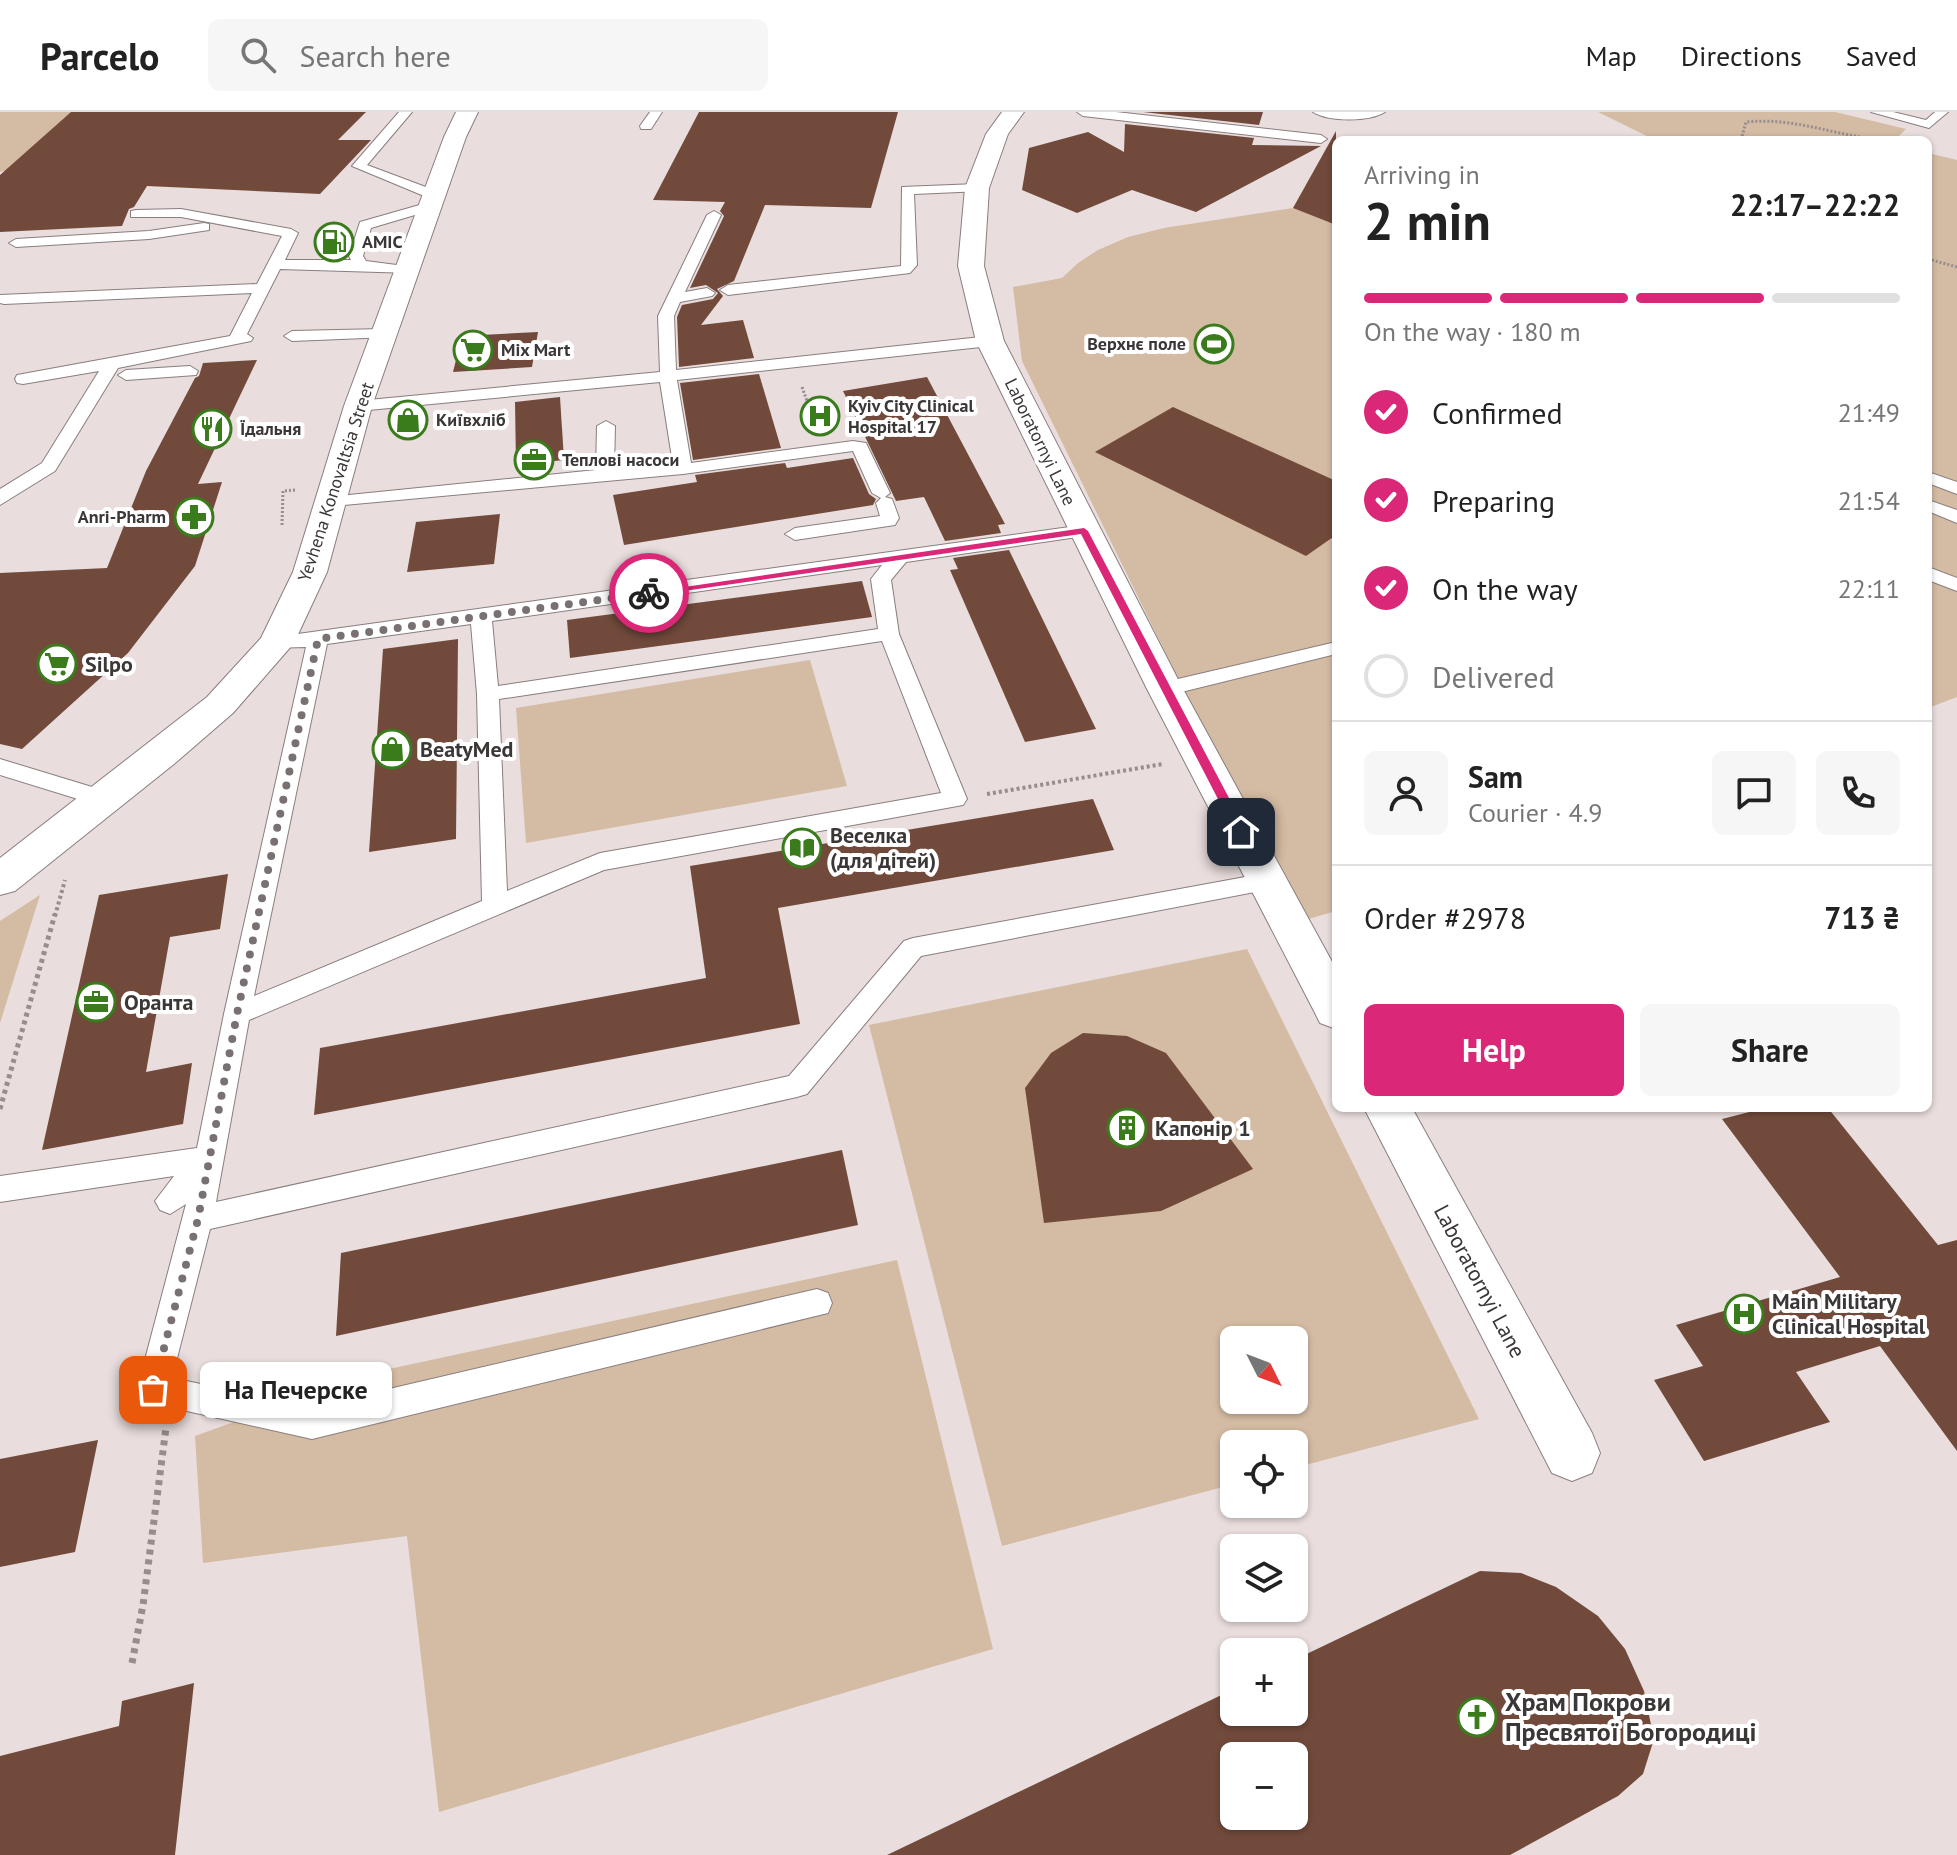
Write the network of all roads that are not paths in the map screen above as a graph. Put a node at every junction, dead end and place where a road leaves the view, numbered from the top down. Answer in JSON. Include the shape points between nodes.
{"nodes":[{"id":1,"x":406,"y":112,"type":"edge"},
{"id":2,"x":467,"y":112,"type":"edge"},
{"id":3,"x":656,"y":112,"type":"edge"},
{"id":4,"x":1013,"y":112,"type":"edge"},
{"id":5,"x":1083,"y":112,"type":"edge"},
{"id":6,"x":1319,"y":112,"type":"edge"},
{"id":7,"x":1379,"y":112,"type":"edge"},
{"id":8,"x":1877,"y":112,"type":"edge"},
{"id":9,"x":1942,"y":112,"type":"edge"},
{"id":10,"x":646,"y":126,"type":"dead end"},
{"id":11,"x":1321,"y":139,"type":"dead end"},
{"id":12,"x":977,"y":188,"type":"junction"},
{"id":13,"x":432,"y":200,"type":"junction"},
{"id":14,"x":137,"y":214,"type":"dead end"},
{"id":15,"x":714,"y":215,"type":"dead end"},
{"id":16,"x":238,"y":222,"type":"junction"},
{"id":17,"x":16,"y":243,"type":"dead end"},
{"id":18,"x":277,"y":264,"type":"junction"},
{"id":19,"x":361,"y":265,"type":"junction"},
{"id":20,"x":407,"y":270,"type":"junction"},
{"id":21,"x":265,"y":288,"type":"junction"},
{"id":22,"x":728,"y":290,"type":"dead end"},
{"id":23,"x":707,"y":293,"type":"dead end"},
{"id":24,"x":4,"y":299,"type":"dead end"},
{"id":25,"x":673,"y":299,"type":"junction"},
{"id":26,"x":384,"y":334,"type":"junction"},
{"id":27,"x":292,"y":336,"type":"dead end"},
{"id":28,"x":990,"y":341,"type":"junction"},
{"id":29,"x":107,"y":370,"type":"junction"},
{"id":30,"x":190,"y":371,"type":"dead end"},
{"id":31,"x":668,"y":377,"type":"junction"},
{"id":32,"x":23,"y":379,"type":"dead end"},
{"id":33,"x":358,"y":406,"type":"junction"},
{"id":34,"x":606,"y":426,"type":"dead end"},
{"id":35,"x":683,"y":469,"type":"junction"},
{"id":36,"x":605,"y":475,"type":"junction"},
{"id":37,"x":1932,"y":479,"type":"edge"},
{"id":38,"x":1957,"y":488,"type":"edge"},
{"id":39,"x":0,"y":499,"type":"edge"},
{"id":40,"x":1957,"y":499,"type":"edge"},
{"id":41,"x":329,"y":503,"type":"junction"},
{"id":42,"x":1932,"y":504,"type":"edge"},
{"id":43,"x":1932,"y":507,"type":"edge"},
{"id":44,"x":1957,"y":517,"type":"edge"},
{"id":45,"x":1084,"y":531,"type":"junction"},
{"id":46,"x":795,"y":534,"type":"dead end"},
{"id":47,"x":900,"y":557,"type":"junction"},
{"id":48,"x":1932,"y":575,"type":"edge"},
{"id":49,"x":1957,"y":585,"type":"edge"},
{"id":50,"x":481,"y":617,"type":"junction"},
{"id":51,"x":889,"y":634,"type":"junction"},
{"id":52,"x":318,"y":639,"type":"junction"},
{"id":53,"x":276,"y":643,"type":"junction"},
{"id":54,"x":1332,"y":649,"type":"edge"},
{"id":55,"x":1165,"y":689,"type":"junction"},
{"id":56,"x":488,"y":694,"type":"junction"},
{"id":57,"x":0,"y":767,"type":"edge"},
{"id":58,"x":107,"y":800,"type":"junction"},
{"id":59,"x":0,"y":880,"type":"edge"},
{"id":60,"x":1267,"y":882,"type":"junction"},
{"id":61,"x":495,"y":906,"type":"junction"},
{"id":62,"x":1332,"y":1004,"type":"edge"},
{"id":63,"x":237,"y":1014,"type":"junction"},
{"id":64,"x":1390,"y":1112,"type":"edge"},
{"id":65,"x":209,"y":1159,"type":"junction"},
{"id":66,"x":0,"y":1189,"type":"edge"},
{"id":67,"x":170,"y":1201,"type":"dead end"},
{"id":68,"x":198,"y":1219,"type":"junction"},
{"id":69,"x":817,"y":1303,"type":"dead end"},
{"id":70,"x":1572,"y":1453,"type":"dead end"}],
"edges":[{"from":1,"to":13,"type":"lane","via":[[359,166]]},
{"from":2,"to":13,"type":"street","name":"Yevhena Konovaltsia Street"},
{"from":3,"to":10,"type":"lane"},
{"from":4,"to":12,"type":"street","name":"Laboratornyi Lane","via":[[997,134]]},
{"from":5,"to":11,"type":"lane"},
{"from":6,"to":7,"type":"lane"},
{"from":8,"to":9,"type":"lane","via":[[1929,124]]},
{"from":12,"to":22,"type":"lane","via":[[907,190],[910,265],[905,270]]},
{"from":12,"to":28,"type":"street","name":"Laboratornyi Lane","via":[[971,266]]},
{"from":13,"to":19,"type":"lane","via":[[365,225],[356,256]]},
{"from":13,"to":20,"type":"street","name":"Yevhena Konovaltsia Street"},
{"from":14,"to":16,"type":"lane","via":[[181,213]]},
{"from":15,"to":25,"type":"lane"},
{"from":16,"to":17,"type":"lane","via":[[149,235]]},
{"from":16,"to":18,"type":"lane","via":[[291,233]]},
{"from":18,"to":19,"type":"lane"},
{"from":18,"to":21,"type":"lane"},
{"from":19,"to":20,"type":"lane"},
{"from":20,"to":26,"type":"street","name":"Yevhena Konovaltsia Street"},
{"from":21,"to":24,"type":"lane"},
{"from":21,"to":29,"type":"lane","via":[[241,338]]},
{"from":23,"to":25,"type":"lane"},
{"from":25,"to":31,"type":"lane","via":[[666,316]]},
{"from":26,"to":27,"type":"lane"},
{"from":26,"to":33,"type":"street","name":"Yevhena Konovaltsia Street"},
{"from":28,"to":31,"type":"lane"},
{"from":28,"to":45,"type":"street","name":"Laboratornyi Lane"},
{"from":29,"to":30,"type":"lane"},
{"from":29,"to":32,"type":"lane"},
{"from":29,"to":39,"type":"lane","via":[[49,467]]},
{"from":31,"to":33,"type":"lane"},
{"from":31,"to":35,"type":"lane"},
{"from":33,"to":41,"type":"street","name":"Yevhena Konovaltsia Street"},
{"from":34,"to":36,"type":"lane"},
{"from":35,"to":36,"type":"lane"},
{"from":35,"to":46,"type":"lane","via":[[860,447],[888,521]]},
{"from":36,"to":41,"type":"lane"},
{"from":37,"to":38,"type":"lane"},
{"from":40,"to":42,"type":"lane"},
{"from":41,"to":53,"type":"street","name":"Yevhena Konovaltsia Street","via":[[310,572]]},
{"from":43,"to":44,"type":"lane"},
{"from":45,"to":47,"type":"lane"},
{"from":45,"to":55,"type":"street","name":"Laboratornyi Lane"},
{"from":47,"to":50,"type":"lane"},
{"from":47,"to":51,"type":"lane","via":[[881,579]]},
{"from":48,"to":49,"type":"lane"},
{"from":50,"to":52,"type":"lane"},
{"from":50,"to":56,"type":"lane"},
{"from":51,"to":56,"type":"lane"},
{"from":51,"to":61,"type":"lane","via":[[955,799],[600,862]]},
{"from":52,"to":53,"type":"lane"},
{"from":52,"to":63,"type":"lane"},
{"from":53,"to":58,"type":"street","name":"Yevhena Konovaltsia Street","via":[[220,705]]},
{"from":54,"to":55,"type":"lane"},
{"from":55,"to":60,"type":"street","name":"Laboratornyi Lane"},
{"from":56,"to":61,"type":"lane"},
{"from":57,"to":58,"type":"lane"},
{"from":58,"to":59,"type":"street","name":"Yevhena Konovaltsia Street"},
{"from":60,"to":62,"type":"street","name":"Laboratornyi Lane"},
{"from":60,"to":68,"type":"lane","via":[[913,948],[797,1086]]},
{"from":61,"to":63,"type":"lane"},
{"from":63,"to":65,"type":"lane"},
{"from":64,"to":70,"type":"street","name":"Laboratornyi Lane"},
{"from":65,"to":66,"type":"lane"},
{"from":65,"to":67,"type":"lane"},
{"from":65,"to":68,"type":"lane"},
{"from":68,"to":69,"type":"lane","via":[[153,1390],[312,1423]]}]}
